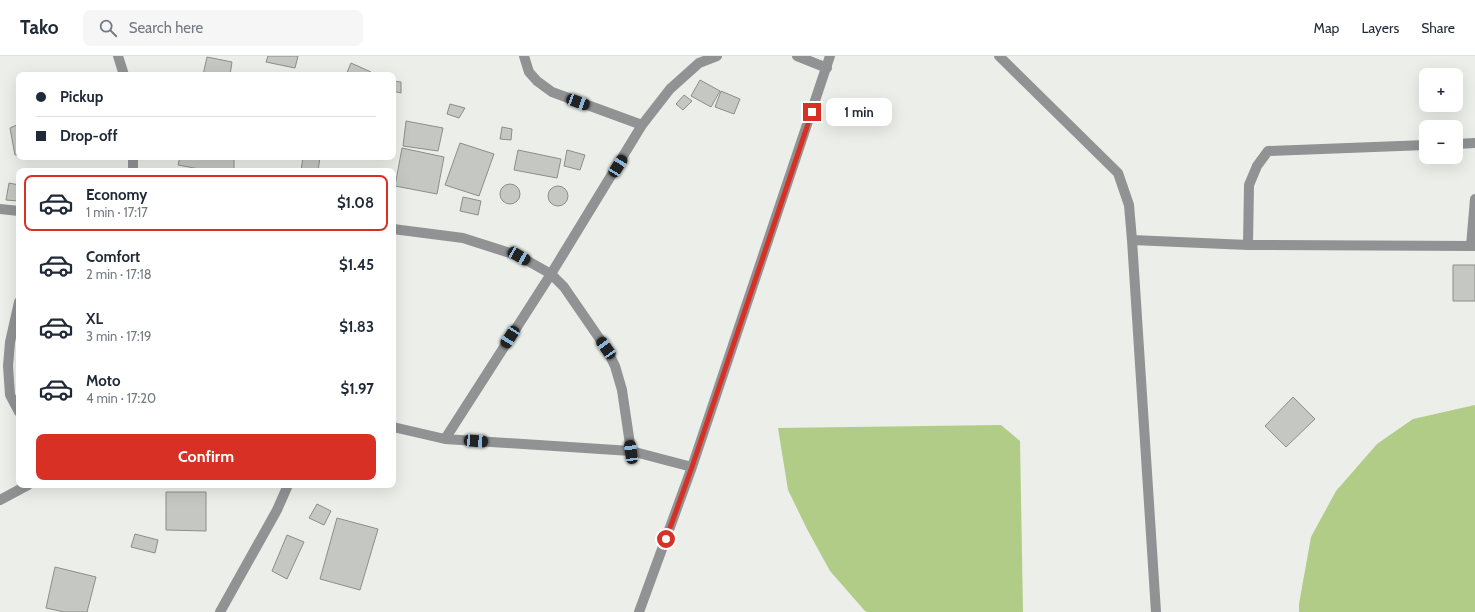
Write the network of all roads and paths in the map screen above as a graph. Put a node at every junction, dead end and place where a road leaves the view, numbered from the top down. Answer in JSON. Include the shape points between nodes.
{"nodes":[{"id":1,"x":118,"y":56,"type":"edge"},
{"id":2,"x":524,"y":56,"type":"edge"},
{"id":3,"x":717,"y":56,"type":"edge"},
{"id":4,"x":797,"y":56,"type":"edge"},
{"id":5,"x":830,"y":56,"type":"edge"},
{"id":6,"x":999,"y":56,"type":"edge"},
{"id":7,"x":827,"y":68,"type":"junction"},
{"id":8,"x":123,"y":72,"type":"edge"},
{"id":9,"x":642,"y":125,"type":"junction"},
{"id":10,"x":1475,"y":143,"type":"edge"},
{"id":11,"x":1463,"y":144,"type":"edge"},
{"id":12,"x":1419,"y":145,"type":"edge"},
{"id":13,"x":1475,"y":199,"type":"edge"},
{"id":14,"x":0,"y":209,"type":"edge"},
{"id":15,"x":16,"y":211,"type":"edge"},
{"id":16,"x":396,"y":229,"type":"edge"},
{"id":17,"x":1132,"y":240,"type":"junction"},
{"id":18,"x":1248,"y":245,"type":"junction"},
{"id":19,"x":1473,"y":246,"type":"edge"},
{"id":20,"x":551,"y":274,"type":"junction"},
{"id":21,"x":16,"y":315,"type":"edge"},
{"id":22,"x":16,"y":406,"type":"edge"},
{"id":23,"x":396,"y":428,"type":"edge"},
{"id":24,"x":445,"y":439,"type":"junction"},
{"id":25,"x":631,"y":452,"type":"junction"},
{"id":26,"x":692,"y":467,"type":"junction"},
{"id":27,"x":22,"y":488,"type":"edge"},
{"id":28,"x":287,"y":488,"type":"edge"},
{"id":29,"x":0,"y":500,"type":"edge"},
{"id":30,"x":220,"y":612,"type":"edge"},
{"id":31,"x":639,"y":612,"type":"edge"},
{"id":32,"x":1156,"y":612,"type":"edge"}],
"edges":[{"from":1,"to":8,"type":"street"},
{"from":2,"to":9,"type":"street","via":[[529,72],[536,81],[552,92]]},
{"from":3,"to":9,"type":"street","via":[[699,63],[676,84]]},
{"from":4,"to":7,"type":"street"},
{"from":5,"to":7,"type":"street"},
{"from":6,"to":17,"type":"street","via":[[1118,173],[1129,205]]},
{"from":7,"to":26,"type":"street"},
{"from":9,"to":20,"type":"street"},
{"from":10,"to":11,"type":"street"},
{"from":12,"to":18,"type":"street","via":[[1268,151],[1256,166],[1249,184]]},
{"from":13,"to":19,"type":"street"},
{"from":14,"to":15,"type":"street"},
{"from":16,"to":20,"type":"street","via":[[463,238],[519,256]]},
{"from":17,"to":18,"type":"street"},
{"from":17,"to":32,"type":"street"},
{"from":18,"to":19,"type":"street"},
{"from":20,"to":24,"type":"street"},
{"from":20,"to":25,"type":"street","via":[[564,287],[606,348],[615,366],[622,390]]},
{"from":21,"to":22,"type":"street","via":[[8,366],[10,395]]},
{"from":23,"to":24,"type":"street"},
{"from":24,"to":25,"type":"street"},
{"from":25,"to":26,"type":"street"},
{"from":26,"to":31,"type":"street"},
{"from":27,"to":29,"type":"street"},
{"from":28,"to":30,"type":"street"}]}
